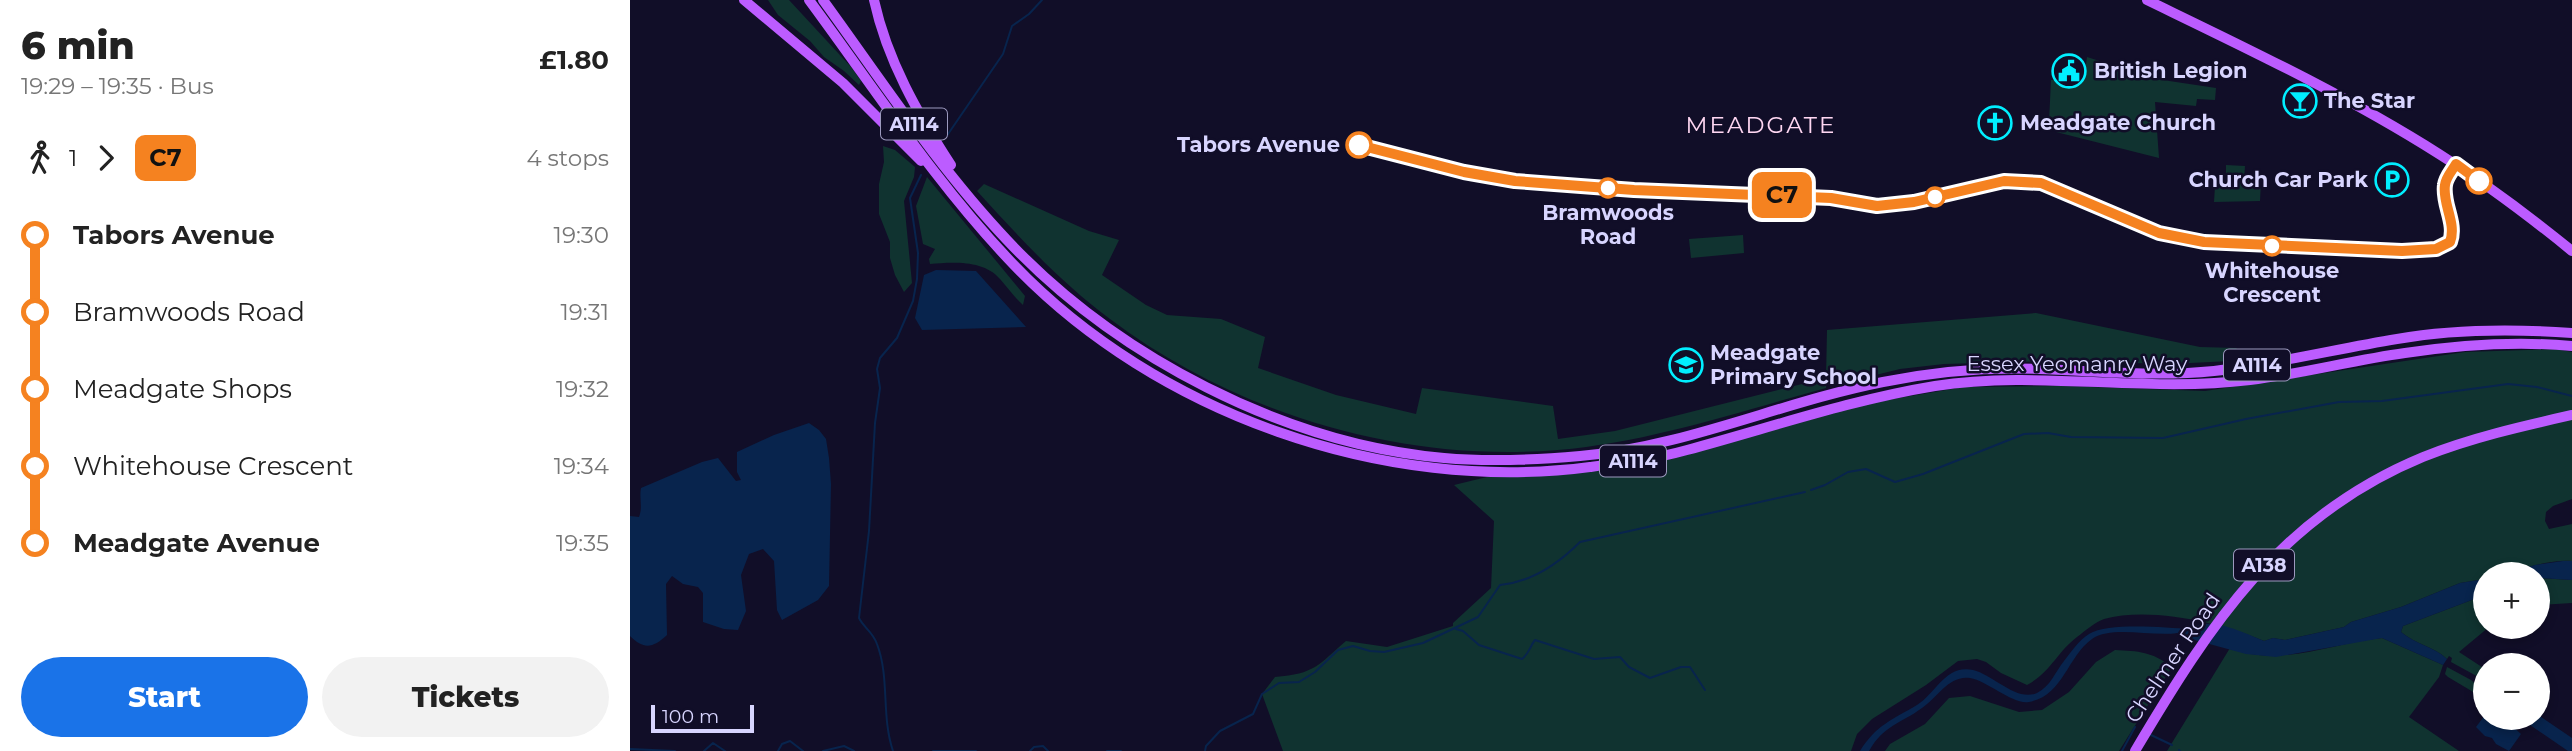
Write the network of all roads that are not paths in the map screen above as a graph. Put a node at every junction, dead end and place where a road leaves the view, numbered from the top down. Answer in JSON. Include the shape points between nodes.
{"nodes":[{"id":1,"x":744,"y":0,"type":"edge"},
{"id":2,"x":809,"y":0,"type":"edge"},
{"id":3,"x":823,"y":0,"type":"edge"},
{"id":4,"x":874,"y":0,"type":"edge"},
{"id":5,"x":2147,"y":0,"type":"edge"},
{"id":6,"x":955,"y":197,"type":"junction"},
{"id":7,"x":1010,"y":244,"type":"junction"},
{"id":8,"x":2572,"y":251,"type":"edge"},
{"id":9,"x":2572,"y":333,"type":"edge"},
{"id":10,"x":2572,"y":346,"type":"edge"},
{"id":11,"x":2572,"y":415,"type":"edge"},
{"id":12,"x":2135,"y":751,"type":"edge"}],
"edges":[{"from":1,"to":6,"type":"main road","via":[[843,83]]},
{"from":2,"to":6,"type":"main road","name":"Essex Yeomanry Way","number":"A1114"},
{"from":3,"to":7,"type":"main road","name":"Essex Yeomanry Way","number":"A1114","via":[[957,182]]},
{"from":4,"to":7,"type":"main road","number":"A1114","via":[[890,53],[921,116]]},
{"from":5,"to":8,"type":"main road","via":[[2294,73],[2436,152]]},
{"from":6,"to":10,"type":"main road","name":"Essex Yeomanry Way","number":"A1114","via":[[1013,264],[1058,306],[1105,343],[1206,402],[1291,436],[1359,456],[1467,470],[1582,468],[1646,459],[1858,401],[1971,381],[2207,384],[2403,353],[2486,345]]},
{"from":7,"to":9,"type":"main road","name":"Essex Yeomanry Way","number":"A1114","via":[[1075,304],[1136,348],[1213,391],[1305,428],[1440,458],[1582,456],[1647,446],[1842,392],[1930,375],[2033,369],[2208,371],[2401,338],[2519,330]]},
{"from":11,"to":12,"type":"main road","name":"Chelmer Road","number":"A138","via":[[2425,457],[2332,507],[2278,551],[2226,610]]}]}
